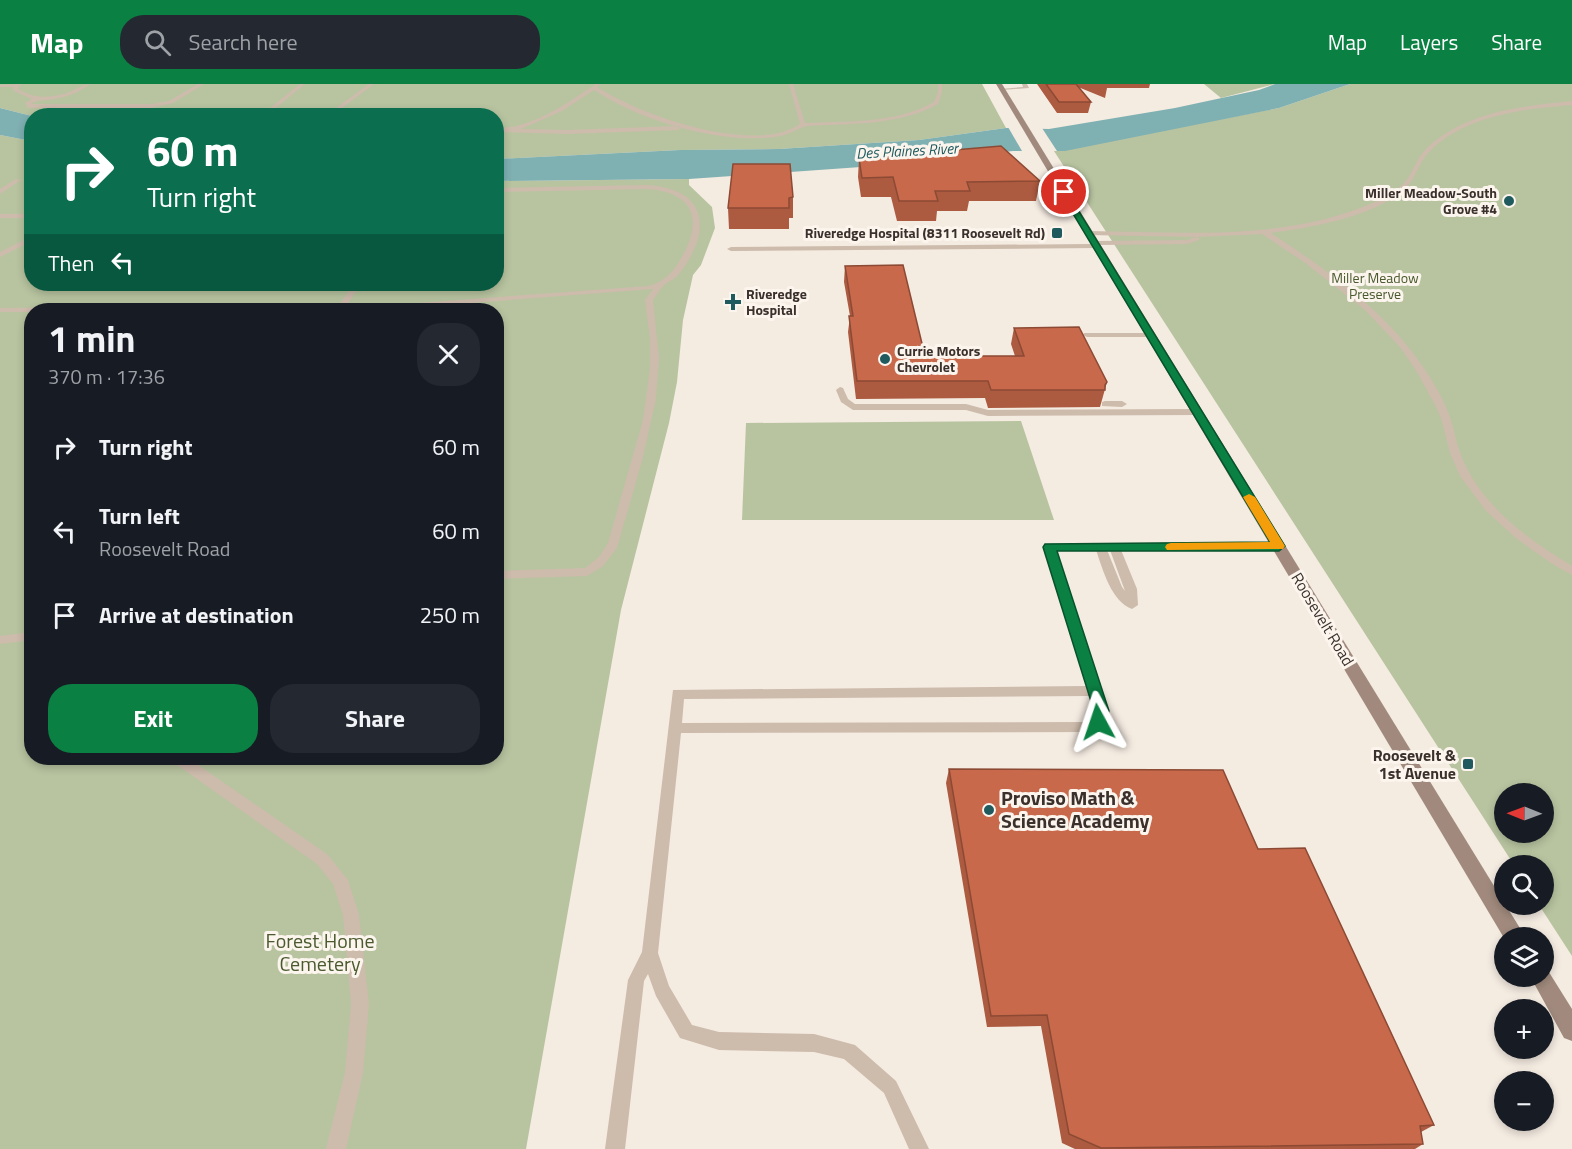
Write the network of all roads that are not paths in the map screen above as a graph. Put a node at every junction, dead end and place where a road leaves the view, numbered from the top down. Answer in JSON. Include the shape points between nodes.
{"nodes":[{"id":1,"x":88,"y":84,"type":"edge"},
{"id":2,"x":202,"y":84,"type":"edge"},
{"id":3,"x":303,"y":84,"type":"edge"},
{"id":4,"x":372,"y":84,"type":"edge"},
{"id":5,"x":791,"y":84,"type":"edge"},
{"id":6,"x":940,"y":84,"type":"edge"},
{"id":7,"x":1024,"y":84,"type":"edge"},
{"id":8,"x":18,"y":85,"type":"edge"},
{"id":9,"x":0,"y":86,"type":"edge"},
{"id":10,"x":597,"y":86,"type":"edge"},
{"id":11,"x":1001,"y":86,"type":"edge"},
{"id":12,"x":35,"y":99,"type":"junction"},
{"id":13,"x":1570,"y":104,"type":"edge"},
{"id":14,"x":272,"y":108,"type":"edge"},
{"id":15,"x":338,"y":108,"type":"edge"},
{"id":16,"x":802,"y":125,"type":"junction"},
{"id":17,"x":700,"y":129,"type":"junction"},
{"id":18,"x":504,"y":130,"type":"edge"},
{"id":19,"x":512,"y":131,"type":"junction"},
{"id":20,"x":18,"y":180,"type":"dead end"},
{"id":21,"x":504,"y":190,"type":"edge"},
{"id":22,"x":0,"y":192,"type":"edge"},
{"id":23,"x":0,"y":216,"type":"edge"},
{"id":24,"x":24,"y":216,"type":"edge"},
{"id":25,"x":1264,"y":232,"type":"junction"},
{"id":26,"x":1088,"y":233,"type":"junction"},
{"id":27,"x":1204,"y":237,"type":"junction"},
{"id":28,"x":24,"y":242,"type":"edge"},
{"id":29,"x":1095,"y":245,"type":"junction"},
{"id":30,"x":731,"y":249,"type":"dead end"},
{"id":31,"x":0,"y":255,"type":"edge"},
{"id":32,"x":660,"y":285,"type":"junction"},
{"id":33,"x":442,"y":303,"type":"edge"},
{"id":34,"x":0,"y":310,"type":"edge"},
{"id":35,"x":24,"y":310,"type":"edge"},
{"id":36,"x":1087,"y":335,"type":"dead end"},
{"id":37,"x":1151,"y":335,"type":"junction"},
{"id":38,"x":840,"y":390,"type":"dead end"},
{"id":39,"x":987,"y":404,"type":"edge"},
{"id":40,"x":1104,"y":404,"type":"edge"},
{"id":41,"x":1122,"y":404,"type":"dead end"},
{"id":42,"x":966,"y":407,"type":"junction"},
{"id":43,"x":1197,"y":412,"type":"junction"},
{"id":44,"x":1279,"y":546,"type":"junction"},
{"id":45,"x":1100,"y":547,"type":"junction"},
{"id":46,"x":1114,"y":547,"type":"junction"},
{"id":47,"x":1572,"y":571,"type":"edge"},
{"id":48,"x":504,"y":575,"type":"edge"},
{"id":49,"x":24,"y":637,"type":"edge"},
{"id":50,"x":0,"y":640,"type":"edge"},
{"id":51,"x":1095,"y":692,"type":"junction"},
{"id":52,"x":675,"y":728,"type":"junction"},
{"id":53,"x":188,"y":765,"type":"edge"},
{"id":54,"x":1509,"y":927,"type":"edge"},
{"id":55,"x":650,"y":953,"type":"junction"},
{"id":56,"x":1547,"y":987,"type":"edge"},
{"id":57,"x":1572,"y":1030,"type":"edge"},
{"id":58,"x":336,"y":1149,"type":"edge"},
{"id":59,"x":615,"y":1149,"type":"edge"},
{"id":60,"x":919,"y":1149,"type":"edge"}],
"edges":[{"from":1,"to":12,"type":"lane","via":[[72,92]]},
{"from":2,"to":12,"type":"lane","via":[[171,102],[152,106],[28,106]]},
{"from":3,"to":14,"type":"lane"},
{"from":4,"to":15,"type":"lane"},
{"from":5,"to":16,"type":"lane"},
{"from":6,"to":16,"type":"lane","via":[[936,103],[921,111],[875,120]]},
{"from":7,"to":11,"type":"lane","via":[[1027,88]]},
{"from":8,"to":9,"type":"lane"},
{"from":8,"to":12,"type":"lane","via":[[16,90]]},
{"from":10,"to":17,"type":"lane","via":[[612,100],[637,111]]},
{"from":10,"to":19,"type":"lane","via":[[560,110]]},
{"from":11,"to":26,"type":"main road","name":"Roosevelt Road"},
{"from":13,"to":25,"type":"lane","via":[[1535,107],[1485,119],[1437,142],[1421,159],[1406,185],[1376,204],[1355,213]]},
{"from":16,"to":17,"type":"lane","via":[[789,133],[750,138]]},
{"from":17,"to":19,"type":"lane"},
{"from":18,"to":19,"type":"lane"},
{"from":20,"to":22,"type":"lane"},
{"from":21,"to":32,"type":"lane","via":[[649,188],[676,193],[696,213],[699,225],[676,275]]},
{"from":23,"to":24,"type":"lane"},
{"from":25,"to":27,"type":"lane"},
{"from":25,"to":47,"type":"lane","via":[[1317,266],[1388,328],[1417,365],[1438,401],[1468,481],[1513,530]]},
{"from":26,"to":27,"type":"lane","via":[[1183,233]]},
{"from":26,"to":29,"type":"main road","name":"Roosevelt Road"},
{"from":27,"to":29,"type":"lane","via":[[1187,242]]},
{"from":28,"to":31,"type":"lane"},
{"from":29,"to":30,"type":"lane"},
{"from":29,"to":37,"type":"main road","name":"Roosevelt Road"},
{"from":32,"to":33,"type":"lane"},
{"from":32,"to":48,"type":"lane","via":[[649,300],[654,376],[646,427],[608,555],[587,572]]},
{"from":34,"to":35,"type":"lane"},
{"from":36,"to":37,"type":"lane"},
{"from":37,"to":43,"type":"main road","name":"Roosevelt Road"},
{"from":38,"to":42,"type":"lane","via":[[853,407]]},
{"from":39,"to":42,"type":"lane"},
{"from":40,"to":41,"type":"lane"},
{"from":42,"to":43,"type":"lane","via":[[988,413]]},
{"from":43,"to":44,"type":"main road","name":"Roosevelt Road"},
{"from":44,"to":46,"type":"lane"},
{"from":44,"to":54,"type":"main road","name":"Roosevelt Road"},
{"from":45,"to":46,"type":"lane"},
{"from":45,"to":46,"type":"lane","via":[[1117,589],[1132,605],[1131,589]]},
{"from":45,"to":51,"type":"lane","via":[[1050,547]]},
{"from":49,"to":50,"type":"lane"},
{"from":51,"to":52,"type":"lane","via":[[678,694]]},
{"from":51,"to":52,"type":"lane","via":[[1101,711],[1098,722],[1088,727]]},
{"from":52,"to":55,"type":"lane"},
{"from":53,"to":58,"type":"lane","via":[[322,859],[340,880],[351,915],[360,1004],[354,1073]]},
{"from":55,"to":59,"type":"lane","via":[[636,980]]},
{"from":55,"to":60,"type":"lane","via":[[662,990],[686,1032],[718,1041],[814,1043],[849,1051],[890,1087]]},
{"from":56,"to":57,"type":"main road"}]}
